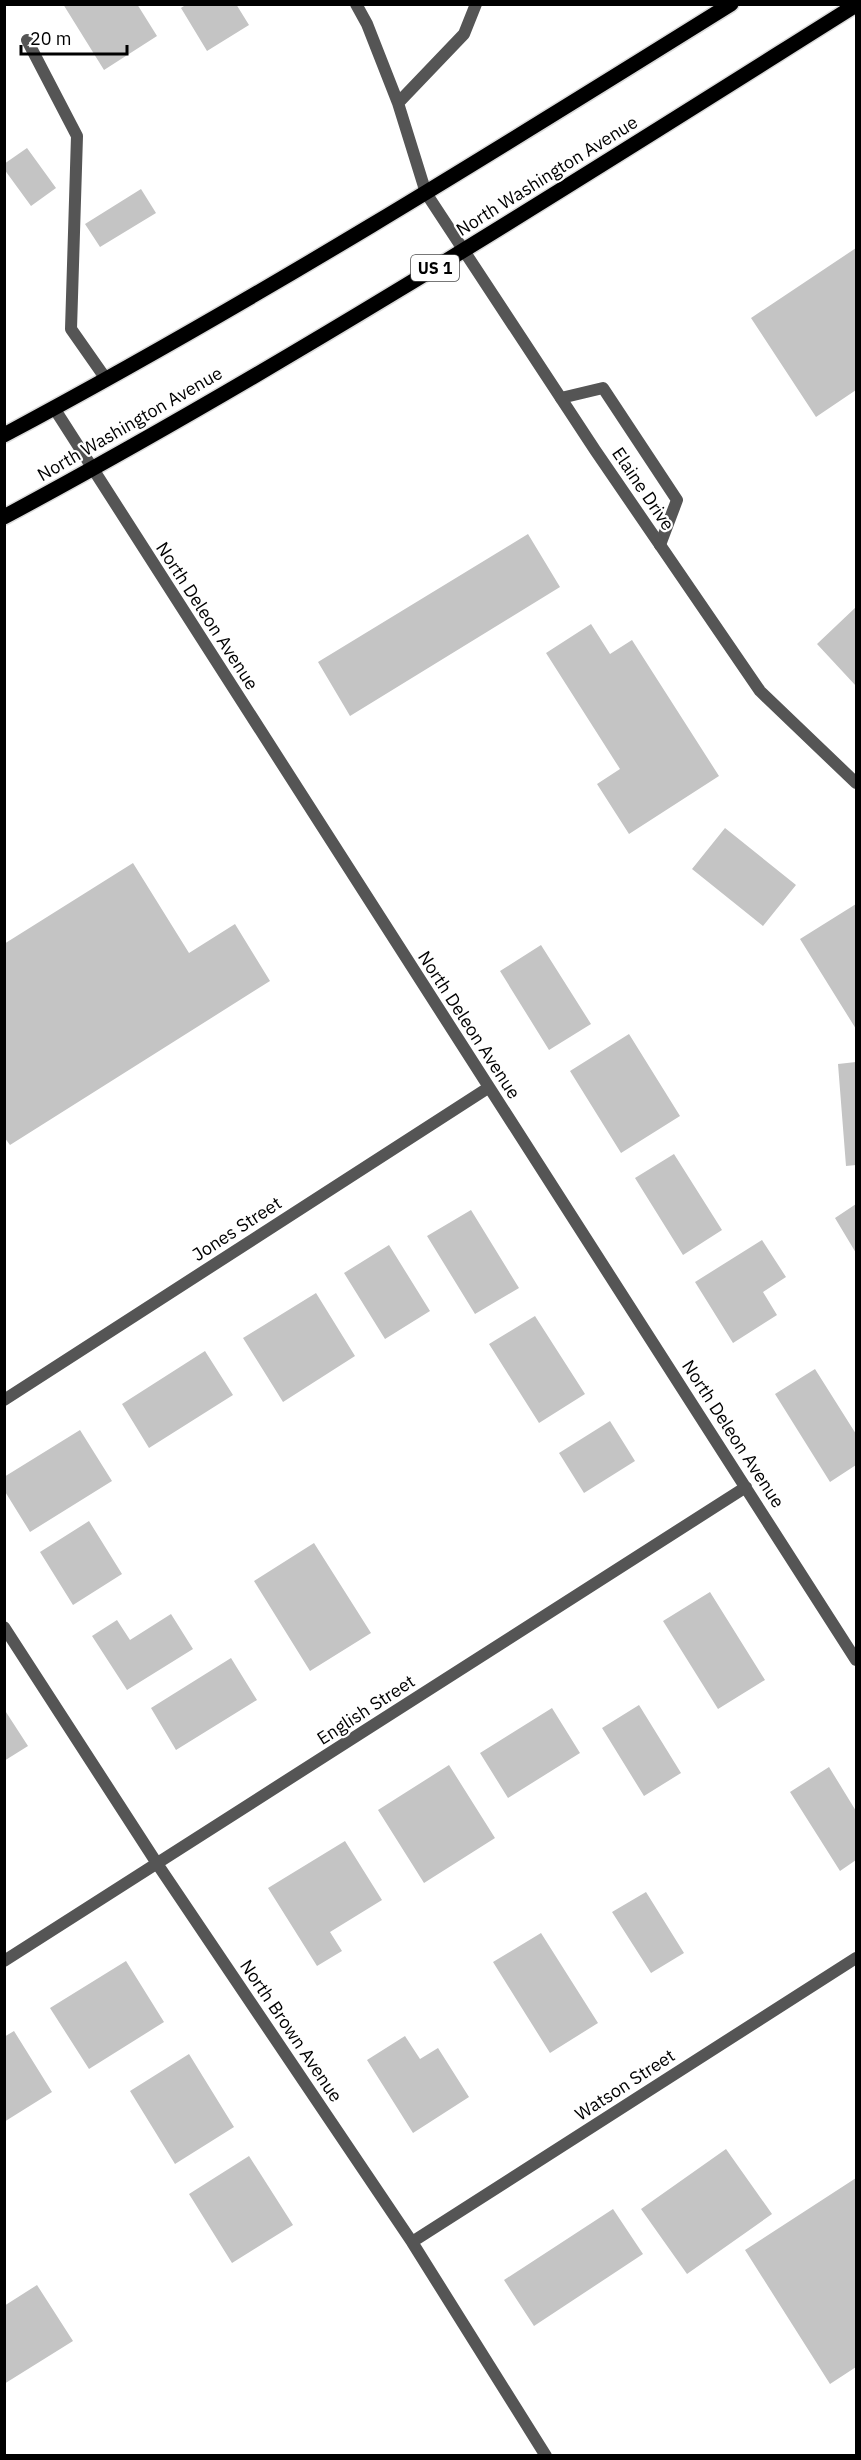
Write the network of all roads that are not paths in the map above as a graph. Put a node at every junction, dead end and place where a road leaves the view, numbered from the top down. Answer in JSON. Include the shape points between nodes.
{"nodes":[{"id":1,"x":356,"y":4,"type":"edge"},
{"id":2,"x":476,"y":4,"type":"edge"},
{"id":3,"x":731,"y":4,"type":"edge"},
{"id":4,"x":856,"y":5,"type":"edge"},
{"id":5,"x":27,"y":40,"type":"dead end"},
{"id":6,"x":398,"y":103,"type":"junction"},
{"id":7,"x":426,"y":194,"type":"junction"},
{"id":8,"x":463,"y":251,"type":"junction"},
{"id":9,"x":106,"y":379,"type":"junction"},
{"id":10,"x":561,"y":398,"type":"junction"},
{"id":11,"x":54,"y":408,"type":"junction"},
{"id":12,"x":4,"y":435,"type":"edge"},
{"id":13,"x":92,"y":470,"type":"junction"},
{"id":14,"x":4,"y":517,"type":"edge"},
{"id":15,"x":660,"y":545,"type":"junction"},
{"id":16,"x":856,"y":783,"type":"edge"},
{"id":17,"x":488,"y":1088,"type":"junction"},
{"id":18,"x":4,"y":1400,"type":"edge"},
{"id":19,"x":746,"y":1486,"type":"junction"},
{"id":20,"x":4,"y":1627,"type":"edge"},
{"id":21,"x":856,"y":1660,"type":"edge"},
{"id":22,"x":158,"y":1865,"type":"junction"},
{"id":23,"x":856,"y":1958,"type":"edge"},
{"id":24,"x":4,"y":1961,"type":"edge"},
{"id":25,"x":412,"y":2242,"type":"junction"},
{"id":26,"x":546,"y":2456,"type":"edge"}],
"edges":[{"from":1,"to":6,"type":"street","name":"Elaine Drive"},
{"from":2,"to":6,"type":"street","via":[[464,34]]},
{"from":3,"to":7,"type":"main road"},
{"from":4,"to":8,"type":"main road","name":"North Washington Avenue","number":"US 1"},
{"from":5,"to":9,"type":"street","via":[[78,136],[71,329]]},
{"from":6,"to":7,"type":"street","name":"Elaine Drive"},
{"from":7,"to":8,"type":"street","name":"Elaine Drive"},
{"from":7,"to":9,"type":"main road"},
{"from":8,"to":10,"type":"street","name":"Elaine Drive"},
{"from":8,"to":13,"type":"main road","name":"North Washington Avenue","number":"US 1"},
{"from":9,"to":11,"type":"main road"},
{"from":10,"to":15,"type":"street","name":"Elaine Drive"},
{"from":10,"to":15,"type":"street","via":[[603,388],[677,500]]},
{"from":11,"to":12,"type":"main road"},
{"from":11,"to":13,"type":"street","name":"North Deleon Avenue"},
{"from":13,"to":14,"type":"main road","name":"North Washington Avenue","number":"US 1"},
{"from":13,"to":17,"type":"street","name":"North Deleon Avenue"},
{"from":15,"to":16,"type":"street","name":"Elaine Drive","via":[[760,692]]},
{"from":17,"to":18,"type":"street","name":"Jones Street"},
{"from":17,"to":19,"type":"street","name":"North Deleon Avenue"},
{"from":19,"to":21,"type":"street","name":"North Deleon Avenue"},
{"from":19,"to":22,"type":"street","name":"English Street"},
{"from":20,"to":22,"type":"street","name":"North Brown Avenue"},
{"from":22,"to":24,"type":"street","name":"English Street"},
{"from":22,"to":25,"type":"street","name":"North Brown Avenue"},
{"from":23,"to":25,"type":"street","name":"Watson Street"},
{"from":25,"to":26,"type":"street","name":"North Brown Avenue"}]}
